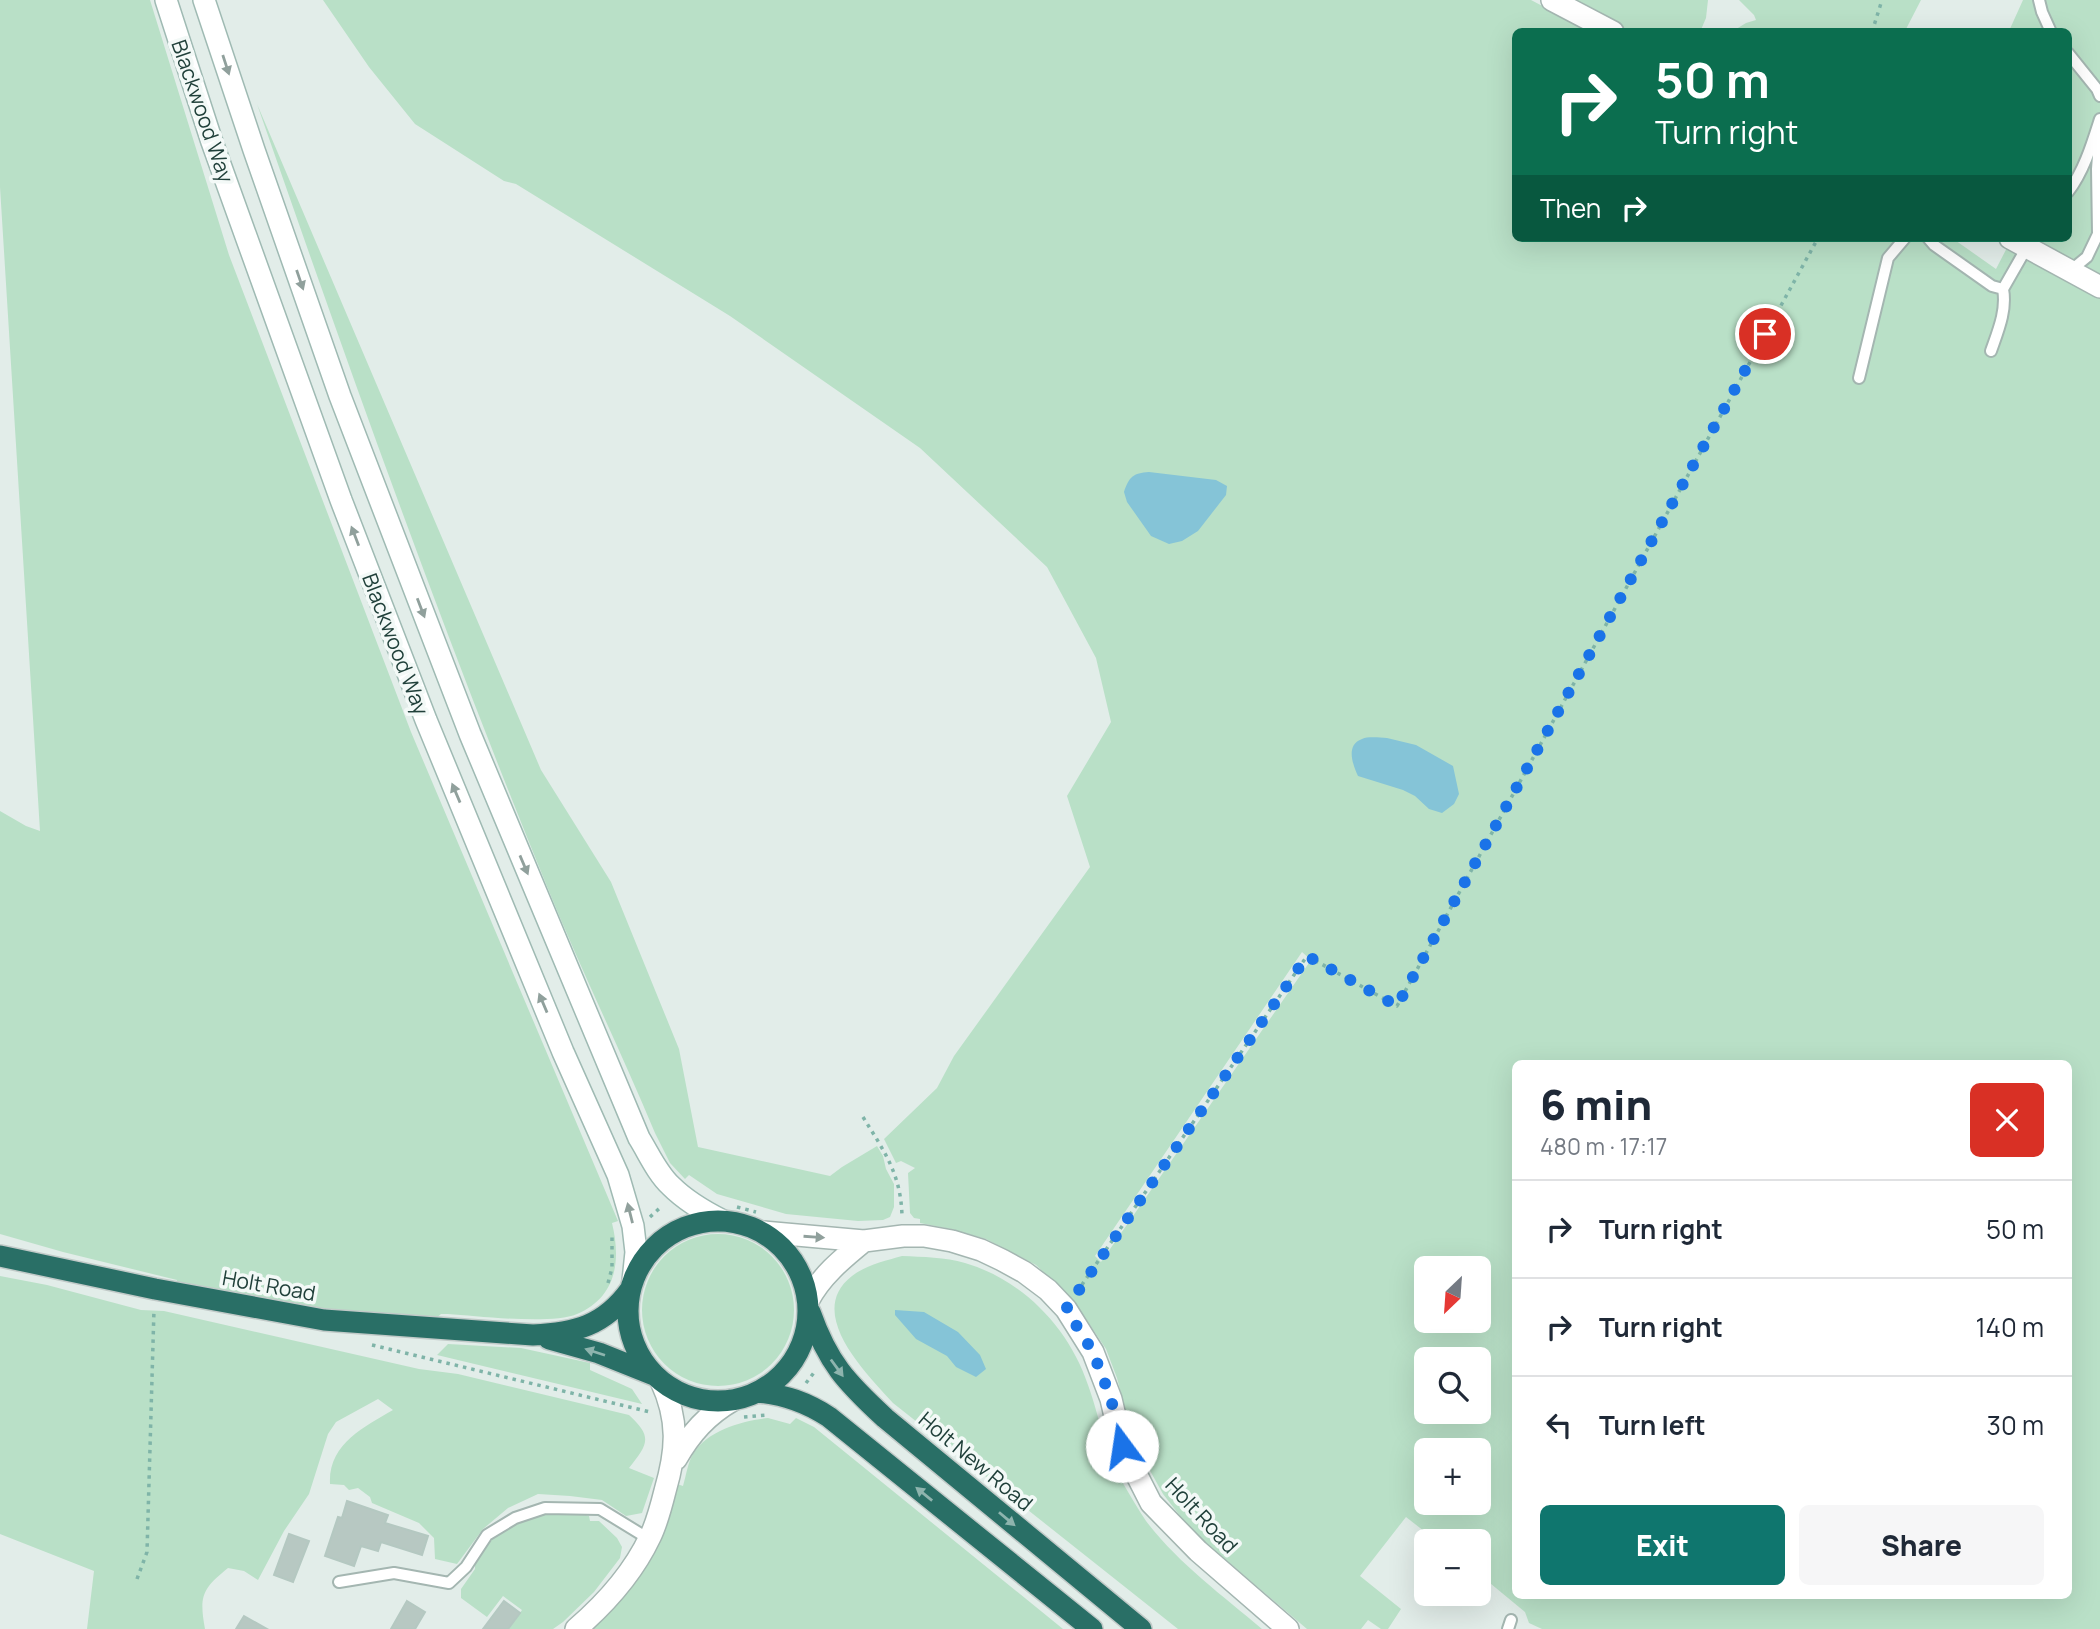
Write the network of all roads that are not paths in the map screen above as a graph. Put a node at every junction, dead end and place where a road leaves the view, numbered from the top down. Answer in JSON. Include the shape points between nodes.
{"nodes":[{"id":1,"x":166,"y":0,"type":"edge"},
{"id":2,"x":204,"y":0,"type":"edge"},
{"id":3,"x":1552,"y":0,"type":"edge"},
{"id":4,"x":2039,"y":0,"type":"edge"},
{"id":5,"x":1605,"y":28,"type":"edge"},
{"id":6,"x":2049,"y":28,"type":"edge"},
{"id":7,"x":2072,"y":58,"type":"edge"},
{"id":8,"x":2100,"y":96,"type":"edge"},
{"id":9,"x":2100,"y":119,"type":"edge"},
{"id":10,"x":2100,"y":130,"type":"edge"},
{"id":11,"x":2072,"y":187,"type":"edge"},
{"id":12,"x":1902,"y":242,"type":"edge"},
{"id":13,"x":1932,"y":242,"type":"edge"},
{"id":14,"x":2024,"y":242,"type":"edge"},
{"id":15,"x":2026,"y":242,"type":"edge"},
{"id":16,"x":2070,"y":271,"type":"junction"},
{"id":17,"x":2100,"y":287,"type":"edge"},
{"id":18,"x":2003,"y":289,"type":"junction"},
{"id":19,"x":1991,"y":351,"type":"dead end"},
{"id":20,"x":1859,"y":378,"type":"dead end"},
{"id":21,"x":730,"y":1214,"type":"junction"},
{"id":22,"x":761,"y":1223,"type":"junction"},
{"id":23,"x":864,"y":1241,"type":"junction"},
{"id":24,"x":0,"y":1256,"type":"edge"},
{"id":25,"x":632,"y":1285,"type":"junction"},
{"id":26,"x":808,"y":1304,"type":"junction"},
{"id":27,"x":533,"y":1335,"type":"junction"},
{"id":28,"x":659,"y":1378,"type":"junction"},
{"id":29,"x":758,"y":1392,"type":"junction"},
{"id":30,"x":737,"y":1409,"type":"junction"},
{"id":31,"x":673,"y":1464,"type":"junction"},
{"id":32,"x":649,"y":1539,"type":"junction"},
{"id":33,"x":339,"y":1581,"type":"dead end"},
{"id":34,"x":576,"y":1629,"type":"edge"},
{"id":35,"x":1092,"y":1629,"type":"edge"},
{"id":36,"x":1141,"y":1629,"type":"edge"},
{"id":37,"x":1288,"y":1629,"type":"edge"}],
"edges":[{"from":25,"to":1,"type":"street","name":"Blackwood Way","one_way":true,"via":[[633,1226],[618,1175],[436,746],[346,513],[212,142]]},
{"from":2,"to":21,"type":"street","name":"Blackwood Way","one_way":true,"via":[[345,409],[470,734],[639,1138],[671,1186],[705,1212]]},
{"from":3,"to":5,"type":"street"},
{"from":4,"to":6,"type":"lane"},
{"from":7,"to":8,"type":"lane"},
{"from":9,"to":11,"type":"lane"},
{"from":10,"to":16,"type":"lane","via":[[2098,234],[2087,257]]},
{"from":12,"to":20,"type":"lane","via":[[1888,258]]},
{"from":13,"to":18,"type":"lane","via":[[1992,286]]},
{"from":14,"to":18,"type":"lane"},
{"from":15,"to":16,"type":"street"},
{"from":16,"to":17,"type":"street"},
{"from":18,"to":19,"type":"lane","via":[[2003,314]]},
{"from":21,"to":22,"type":"highway","via":[[745,1225]]},
{"from":21,"to":25,"type":"highway","via":[[673,1233],[649,1253]]},
{"from":22,"to":23,"type":"street","name":"Holt Road","one_way":true},
{"from":22,"to":26,"type":"highway","via":[[798,1268]]},
{"from":23,"to":26,"type":"street","via":[[825,1276]]},
{"from":23,"to":37,"type":"street","name":"Holt Road","via":[[903,1236],[952,1241],[981,1250],[1048,1290],[1093,1352],[1122,1446],[1151,1503],[1198,1551]]},
{"from":24,"to":27,"type":"highway","name":"Holt Road","via":[[324,1320]]},
{"from":25,"to":27,"type":"highway","name":"Holt Road","via":[[615,1307],[590,1325],[564,1334]]},
{"from":25,"to":28,"type":"highway","via":[[628,1306],[634,1343]]},
{"from":26,"to":29,"type":"highway","via":[[806,1332],[796,1357]]},
{"from":26,"to":36,"type":"highway","name":"Holt New Road","one_way":true,"via":[[824,1349],[850,1385]]},
{"from":28,"to":27,"type":"highway","name":"Holt Road","one_way":true,"via":[[598,1353]]},
{"from":28,"to":30,"type":"highway","via":[[679,1392]]},
{"from":28,"to":31,"type":"street","via":[[675,1422]]},
{"from":29,"to":30,"type":"highway"},
{"from":35,"to":29,"type":"highway","one_way":true,"via":[[829,1417],[793,1398]]},
{"from":30,"to":31,"type":"street","via":[[719,1408],[700,1424]]},
{"from":31,"to":32,"type":"street"},
{"from":32,"to":33,"type":"lane","via":[[600,1509],[545,1508],[515,1518],[487,1535],[449,1583],[394,1573]]},
{"from":32,"to":34,"type":"street","via":[[627,1575]]}]}
